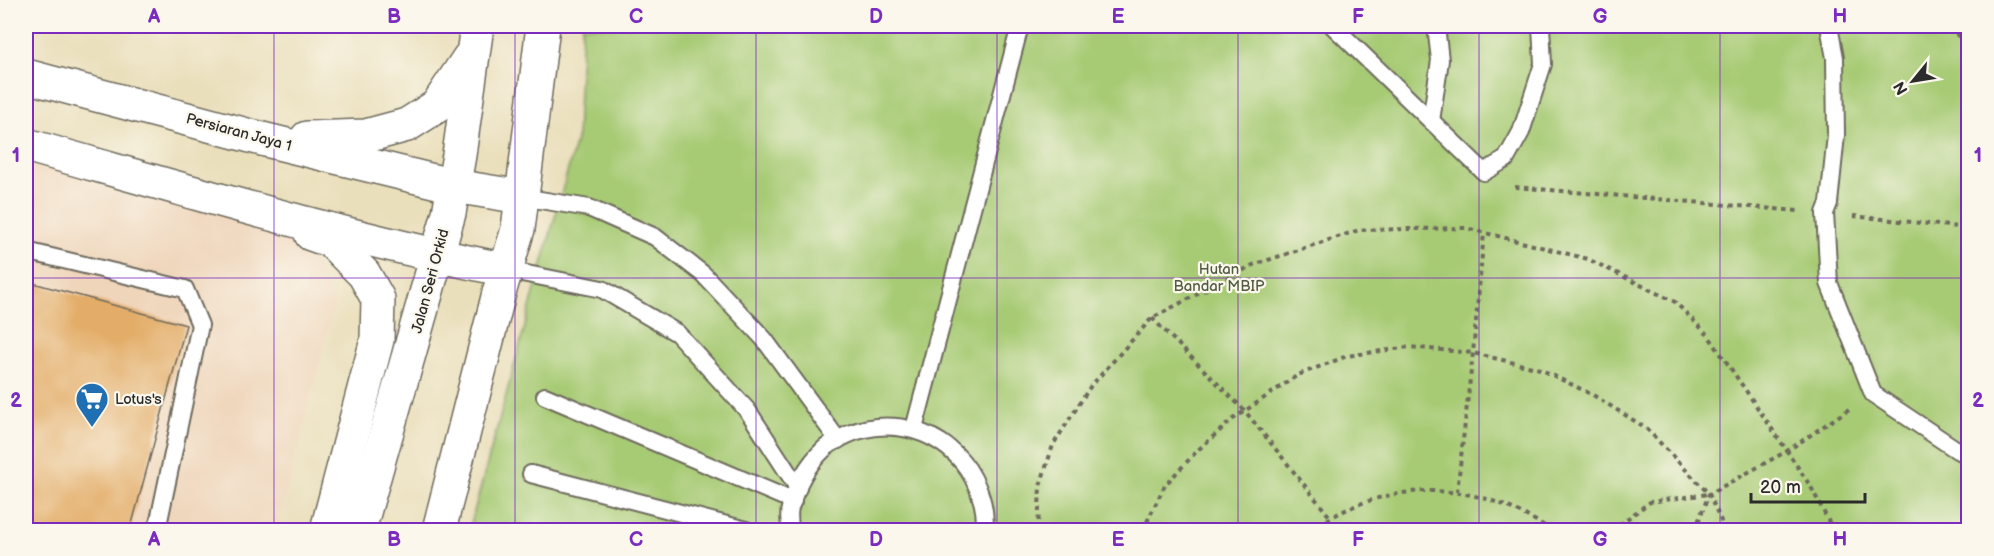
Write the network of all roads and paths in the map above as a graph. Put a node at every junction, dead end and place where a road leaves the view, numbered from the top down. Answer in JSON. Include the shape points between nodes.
{"nodes":[{"id":1,"x":543,"y":26,"type":"edge"},
{"id":2,"x":1020,"y":26,"type":"edge"},
{"id":3,"x":1333,"y":26,"type":"edge"},
{"id":4,"x":1436,"y":26,"type":"edge"},
{"id":5,"x":1541,"y":26,"type":"edge"},
{"id":6,"x":1829,"y":26,"type":"edge"},
{"id":7,"x":1951,"y":26,"type":"edge"},
{"id":8,"x":476,"y":37,"type":"edge"},
{"id":9,"x":1968,"y":50,"type":"edge"},
{"id":10,"x":26,"y":75,"type":"edge"},
{"id":11,"x":1431,"y":121,"type":"junction"},
{"id":12,"x":262,"y":139,"type":"junction"},
{"id":13,"x":26,"y":145,"type":"edge"},
{"id":14,"x":1484,"y":172,"type":"junction"},
{"id":15,"x":454,"y":186,"type":"junction"},
{"id":16,"x":522,"y":197,"type":"junction"},
{"id":17,"x":230,"y":204,"type":"junction"},
{"id":18,"x":1825,"y":213,"type":"junction"},
{"id":19,"x":1968,"y":228,"type":"edge"},
{"id":20,"x":1484,"y":233,"type":"junction"},
{"id":21,"x":26,"y":251,"type":"edge"},
{"id":22,"x":438,"y":256,"type":"junction"},
{"id":23,"x":507,"y":270,"type":"junction"},
{"id":24,"x":1152,"y":318,"type":"junction"},
{"id":25,"x":1473,"y":353,"type":"junction"},
{"id":26,"x":1873,"y":394,"type":"junction"},
{"id":27,"x":545,"y":396,"type":"dead end"},
{"id":28,"x":1245,"y":411,"type":"junction"},
{"id":29,"x":914,"y":429,"type":"junction"},
{"id":30,"x":838,"y":440,"type":"junction"},
{"id":31,"x":1787,"y":451,"type":"junction"},
{"id":32,"x":1968,"y":454,"type":"edge"},
{"id":33,"x":531,"y":474,"type":"dead end"},
{"id":34,"x":1457,"y":492,"type":"junction"},
{"id":35,"x":795,"y":494,"type":"junction"},
{"id":36,"x":1709,"y":494,"type":"junction"},
{"id":37,"x":1330,"y":517,"type":"junction"},
{"id":38,"x":157,"y":531,"type":"edge"},
{"id":39,"x":327,"y":531,"type":"edge"},
{"id":40,"x":359,"y":531,"type":"edge"},
{"id":41,"x":438,"y":531,"type":"edge"},
{"id":42,"x":746,"y":531,"type":"edge"},
{"id":43,"x":790,"y":531,"type":"edge"},
{"id":44,"x":984,"y":531,"type":"edge"},
{"id":45,"x":1038,"y":531,"type":"edge"},
{"id":46,"x":1143,"y":531,"type":"edge"},
{"id":47,"x":1312,"y":531,"type":"edge"},
{"id":48,"x":1551,"y":531,"type":"edge"},
{"id":49,"x":1612,"y":531,"type":"edge"},
{"id":50,"x":1695,"y":531,"type":"edge"},
{"id":51,"x":1725,"y":531,"type":"edge"},
{"id":52,"x":1833,"y":531,"type":"edge"}],
"edges":[{"from":1,"to":16,"type":"main road"},
{"from":2,"to":29,"type":"lane"},
{"from":3,"to":11,"type":"lane"},
{"from":4,"to":11,"type":"lane","via":[[1440,60]]},
{"from":5,"to":14,"type":"lane","via":[[1543,64],[1521,132],[1506,159]]},
{"from":6,"to":18,"type":"lane","via":[[1835,58],[1836,135]]},
{"from":7,"to":9,"type":"path"},
{"from":8,"to":12,"type":"main road","via":[[437,106],[408,125],[366,136]]},
{"from":8,"to":15,"type":"main road","name":"Jalan Seri Orkid"},
{"from":10,"to":12,"type":"main road","name":"Persiaran Jaya 1"},
{"from":11,"to":14,"type":"lane"},
{"from":12,"to":15,"type":"main road","name":"Persiaran Jaya 1"},
{"from":13,"to":17,"type":"main road"},
{"from":14,"to":18,"type":"path","via":[[1516,188]]},
{"from":15,"to":16,"type":"main road","name":"Persiaran Jaya 1"},
{"from":15,"to":22,"type":"main road","name":"Jalan Seri Orkid"},
{"from":16,"to":23,"type":"main road"},
{"from":16,"to":30,"type":"lane","via":[[589,208],[655,237],[703,274],[764,339]]},
{"from":17,"to":22,"type":"main road"},
{"from":17,"to":39,"type":"main road","via":[[331,241],[364,274],[378,299],[377,340]]},
{"from":18,"to":19,"type":"path"},
{"from":18,"to":26,"type":"lane","via":[[1829,283]]},
{"from":20,"to":24,"type":"path","via":[[1466,228],[1359,230],[1253,265]]},
{"from":20,"to":25,"type":"path"},
{"from":20,"to":31,"type":"path","via":[[1588,259],[1675,302],[1708,335]]},
{"from":21,"to":38,"type":"lane","via":[[185,289],[200,325]]},
{"from":22,"to":23,"type":"main road"},
{"from":22,"to":40,"type":"main road","name":"Jalan Seri Orkid"},
{"from":23,"to":35,"type":"lane","via":[[602,289],[677,333],[748,411]]},
{"from":23,"to":41,"type":"main road"},
{"from":24,"to":28,"type":"path"},
{"from":24,"to":45,"type":"path","via":[[1090,387],[1053,445],[1040,486]]},
{"from":25,"to":28,"type":"path","via":[[1409,346],[1347,356],[1298,375]]},
{"from":25,"to":34,"type":"path"},
{"from":25,"to":36,"type":"path","via":[[1540,369],[1593,395],[1646,428]]},
{"from":26,"to":31,"type":"path"},
{"from":26,"to":32,"type":"lane"},
{"from":27,"to":35,"type":"lane"},
{"from":28,"to":37,"type":"path"},
{"from":28,"to":46,"type":"path","via":[[1199,449],[1165,485]]},
{"from":29,"to":30,"type":"lane","via":[[883,425],[852,432]]},
{"from":29,"to":44,"type":"lane","via":[[942,442],[965,464],[980,492]]},
{"from":30,"to":35,"type":"lane","via":[[825,447],[804,471]]},
{"from":31,"to":36,"type":"path"},
{"from":31,"to":52,"type":"path"},
{"from":33,"to":42,"type":"lane"},
{"from":34,"to":37,"type":"path","via":[[1413,490],[1370,499]]},
{"from":34,"to":48,"type":"path","via":[[1504,504]]},
{"from":35,"to":43,"type":"lane","via":[[789,509]]},
{"from":36,"to":49,"type":"path","via":[[1650,502]]},
{"from":36,"to":50,"type":"path"},
{"from":36,"to":51,"type":"path"},
{"from":37,"to":47,"type":"path"}]}
